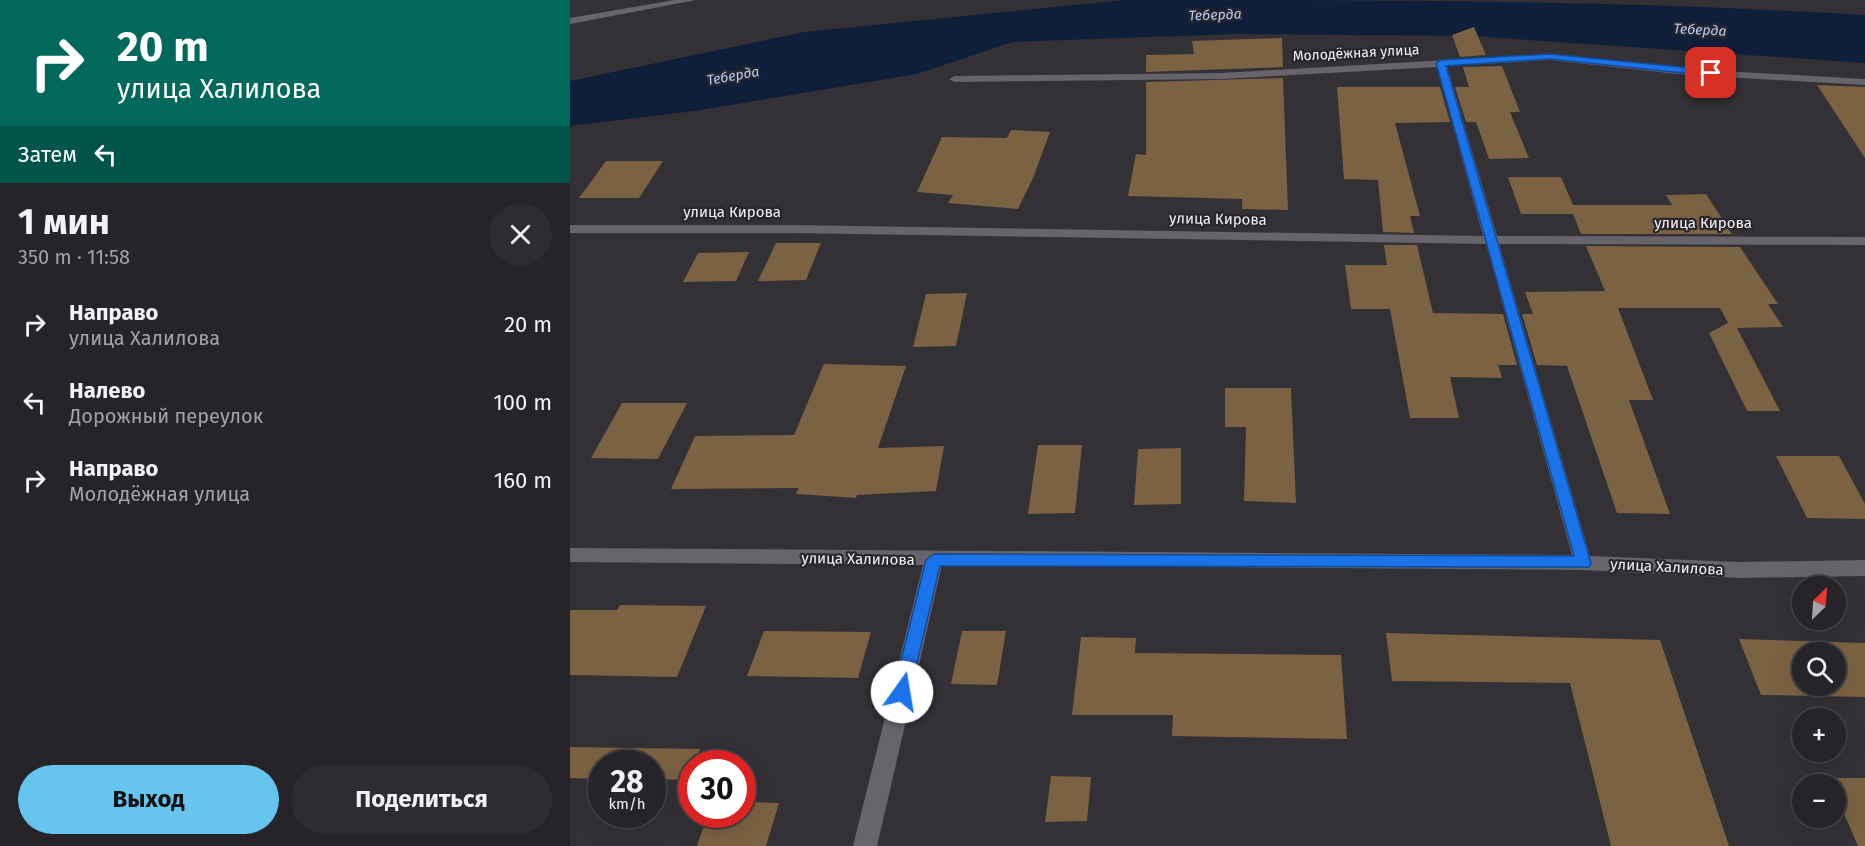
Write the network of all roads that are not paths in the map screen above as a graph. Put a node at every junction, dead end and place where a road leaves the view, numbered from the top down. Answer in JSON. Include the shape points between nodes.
{"nodes":[{"id":1,"x":691,"y":0,"type":"edge"},
{"id":2,"x":570,"y":21,"type":"edge"},
{"id":3,"x":1441,"y":63,"type":"junction"},
{"id":4,"x":955,"y":79,"type":"dead end"},
{"id":5,"x":1865,"y":82,"type":"edge"},
{"id":6,"x":570,"y":229,"type":"edge"},
{"id":7,"x":1492,"y":240,"type":"junction"},
{"id":8,"x":1865,"y":241,"type":"edge"},
{"id":9,"x":570,"y":555,"type":"edge"},
{"id":10,"x":934,"y":560,"type":"junction"},
{"id":11,"x":1583,"y":563,"type":"junction"},
{"id":12,"x":1865,"y":568,"type":"edge"},
{"id":13,"x":865,"y":846,"type":"edge"}],
"edges":[{"from":1,"to":2,"type":"street"},
{"from":3,"to":4,"type":"street","name":"Молодёжная улица","via":[[1221,76]]},
{"from":3,"to":5,"type":"street","name":"Молодёжная улица","via":[[1550,57],[1687,72]]},
{"from":3,"to":7,"type":"street"},
{"from":6,"to":7,"type":"street","name":"улица Кирова"},
{"from":7,"to":8,"type":"street","name":"улица Кирова"},
{"from":7,"to":11,"type":"street"},
{"from":9,"to":10,"type":"street","name":"улица Халилова"},
{"from":10,"to":11,"type":"street","name":"улица Халилова"},
{"from":10,"to":13,"type":"street"},
{"from":11,"to":12,"type":"street","name":"улица Халилова","via":[[1739,570]]}]}
